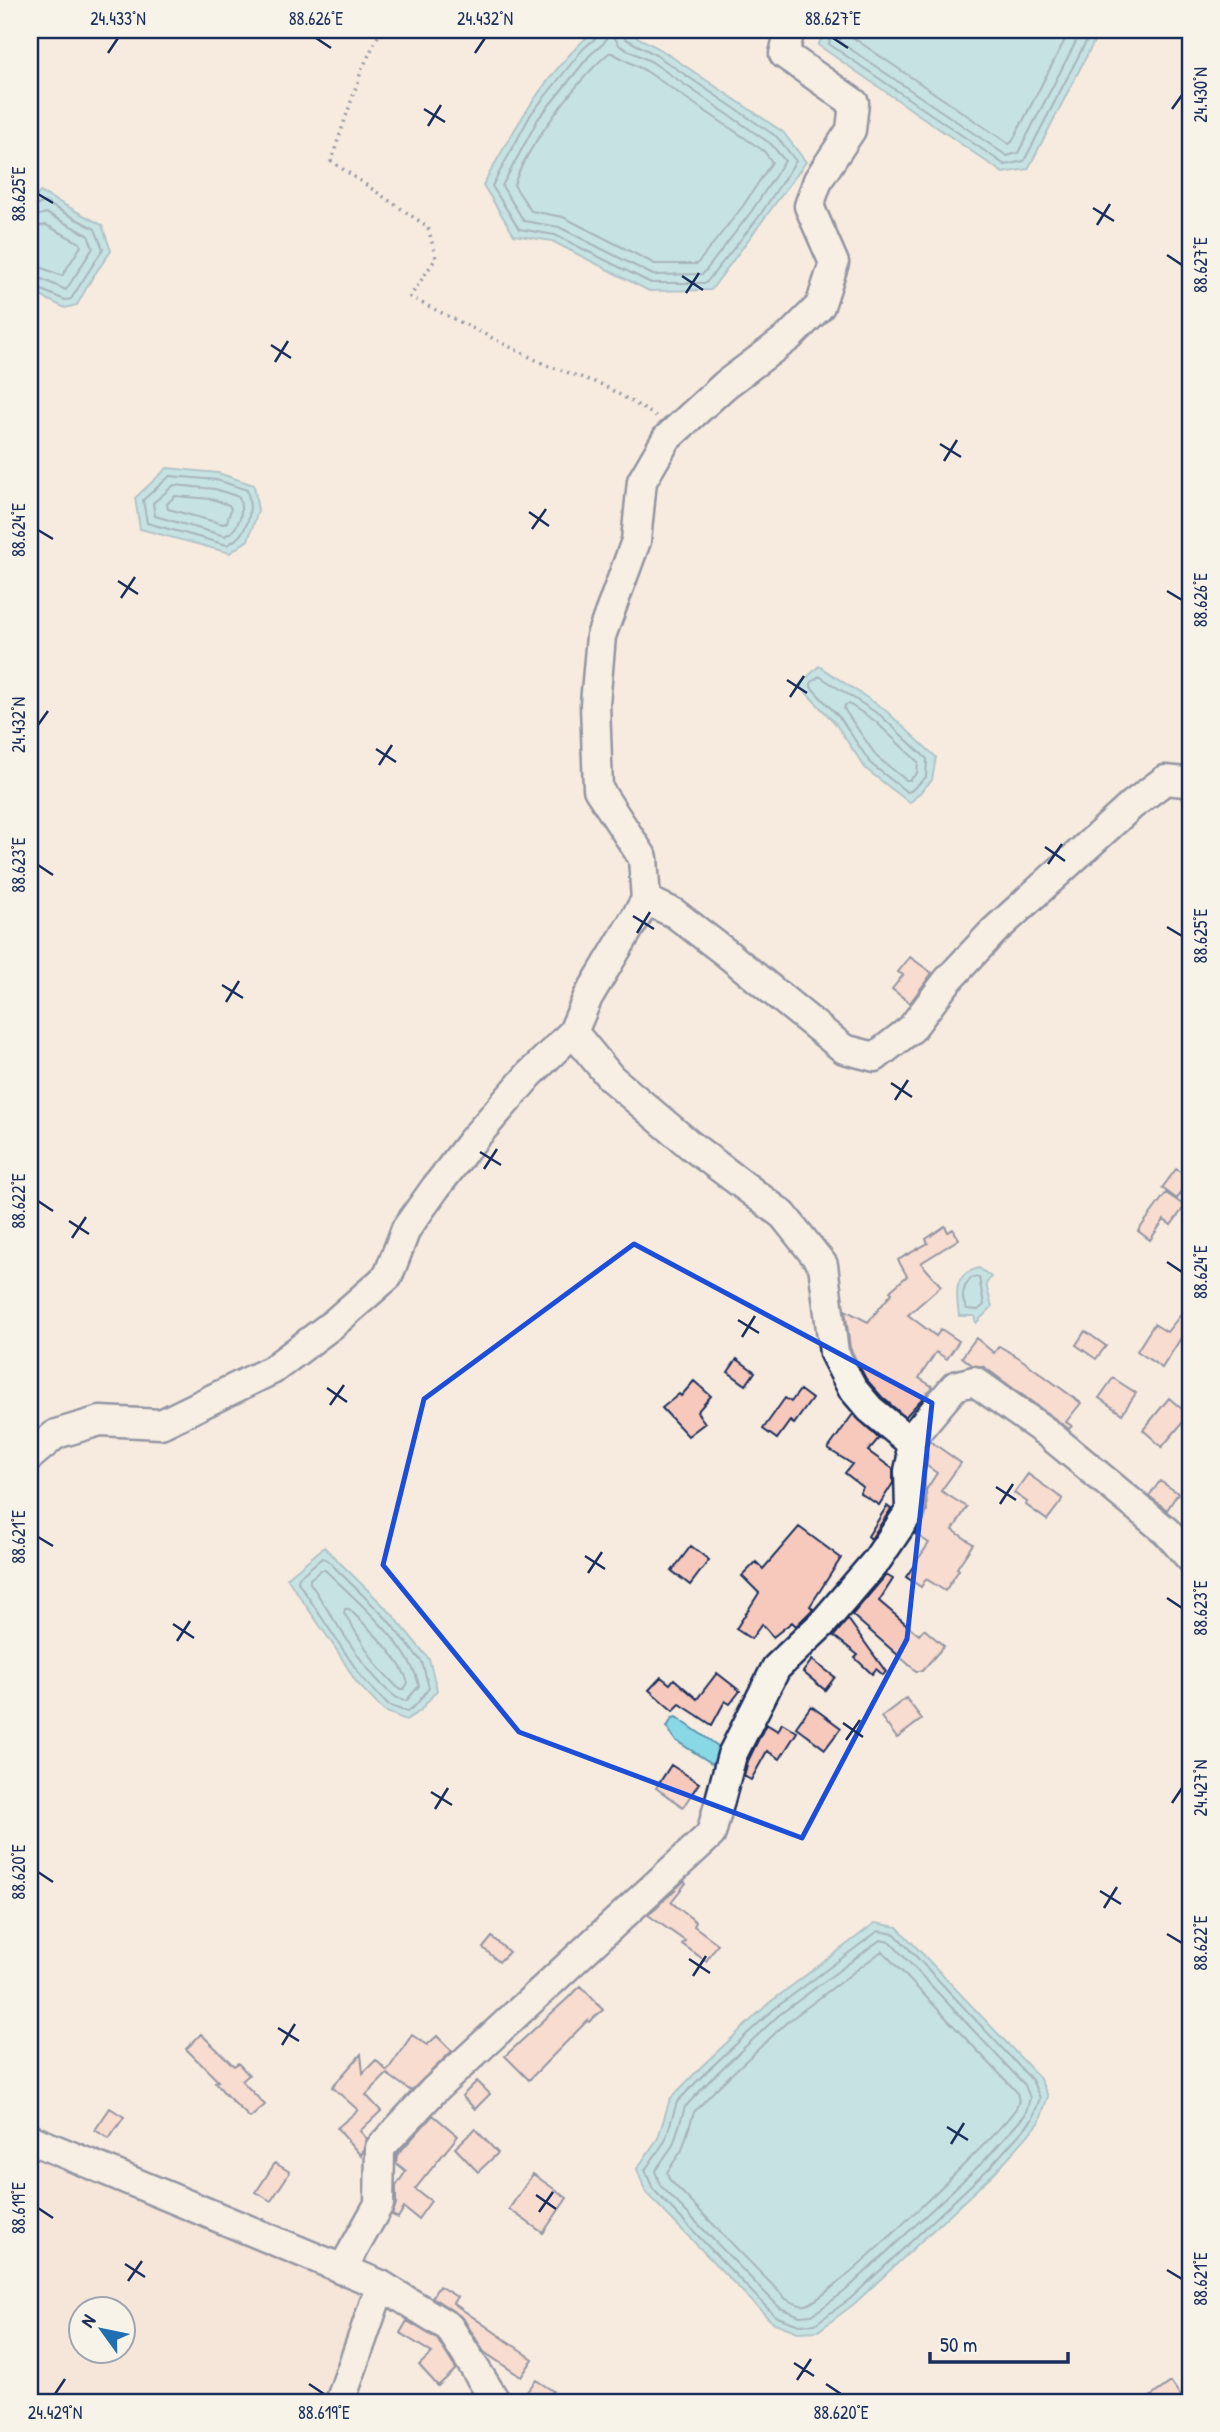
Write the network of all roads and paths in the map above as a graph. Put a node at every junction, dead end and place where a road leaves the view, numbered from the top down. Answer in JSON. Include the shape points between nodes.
{"nodes":[{"id":1,"x":381,"y":30,"type":"edge"},
{"id":2,"x":790,"y":30,"type":"edge"},
{"id":3,"x":676,"y":430,"type":"junction"},
{"id":4,"x":1190,"y":785,"type":"edge"},
{"id":5,"x":646,"y":900,"type":"junction"},
{"id":6,"x":573,"y":1032,"type":"junction"},
{"id":7,"x":909,"y":1441,"type":"junction"},
{"id":8,"x":30,"y":1456,"type":"edge"},
{"id":9,"x":1190,"y":1558,"type":"edge"},
{"id":10,"x":30,"y":2139,"type":"edge"},
{"id":11,"x":342,"y":2270,"type":"junction"},
{"id":12,"x":381,"y":2285,"type":"junction"},
{"id":13,"x":340,"y":2402,"type":"edge"},
{"id":14,"x":496,"y":2402,"type":"edge"}],
"edges":[{"from":1,"to":3,"type":"path","via":[[362,69],[331,162],[428,227],[436,258],[410,297],[546,365],[603,385]]},
{"from":2,"to":3,"type":"street","via":[[784,54],[854,103],[851,130],[818,180],[809,206],[834,263],[820,306]]},
{"from":3,"to":5,"type":"street","via":[[642,481],[636,541],[601,636],[595,704],[598,789],[643,858]]},
{"from":4,"to":5,"type":"street","via":[[1165,780],[1132,805],[993,932],[947,980],[911,1029],[875,1057],[844,1049],[705,936]]},
{"from":5,"to":6,"type":"street","via":[[587,997]]},
{"from":6,"to":7,"type":"street","via":[[611,1078],[783,1215],[824,1265],[835,1353],[852,1388]]},
{"from":6,"to":8,"type":"street","via":[[529,1075],[436,1187],[406,1229],[388,1276],[333,1324],[272,1370],[162,1424],[100,1421],[55,1434]]},
{"from":7,"to":9,"type":"street","via":[[956,1386],[974,1381],[1046,1432],[1166,1531]]},
{"from":7,"to":11,"type":"street","via":[[910,1511],[877,1560],[823,1623],[776,1668],[732,1755],[710,1834],[434,2090],[380,2148],[379,2204]]},
{"from":10,"to":11,"type":"street"},
{"from":11,"to":12,"type":"street"},
{"from":12,"to":13,"type":"street"},
{"from":12,"to":14,"type":"street","via":[[449,2327]]}]}
